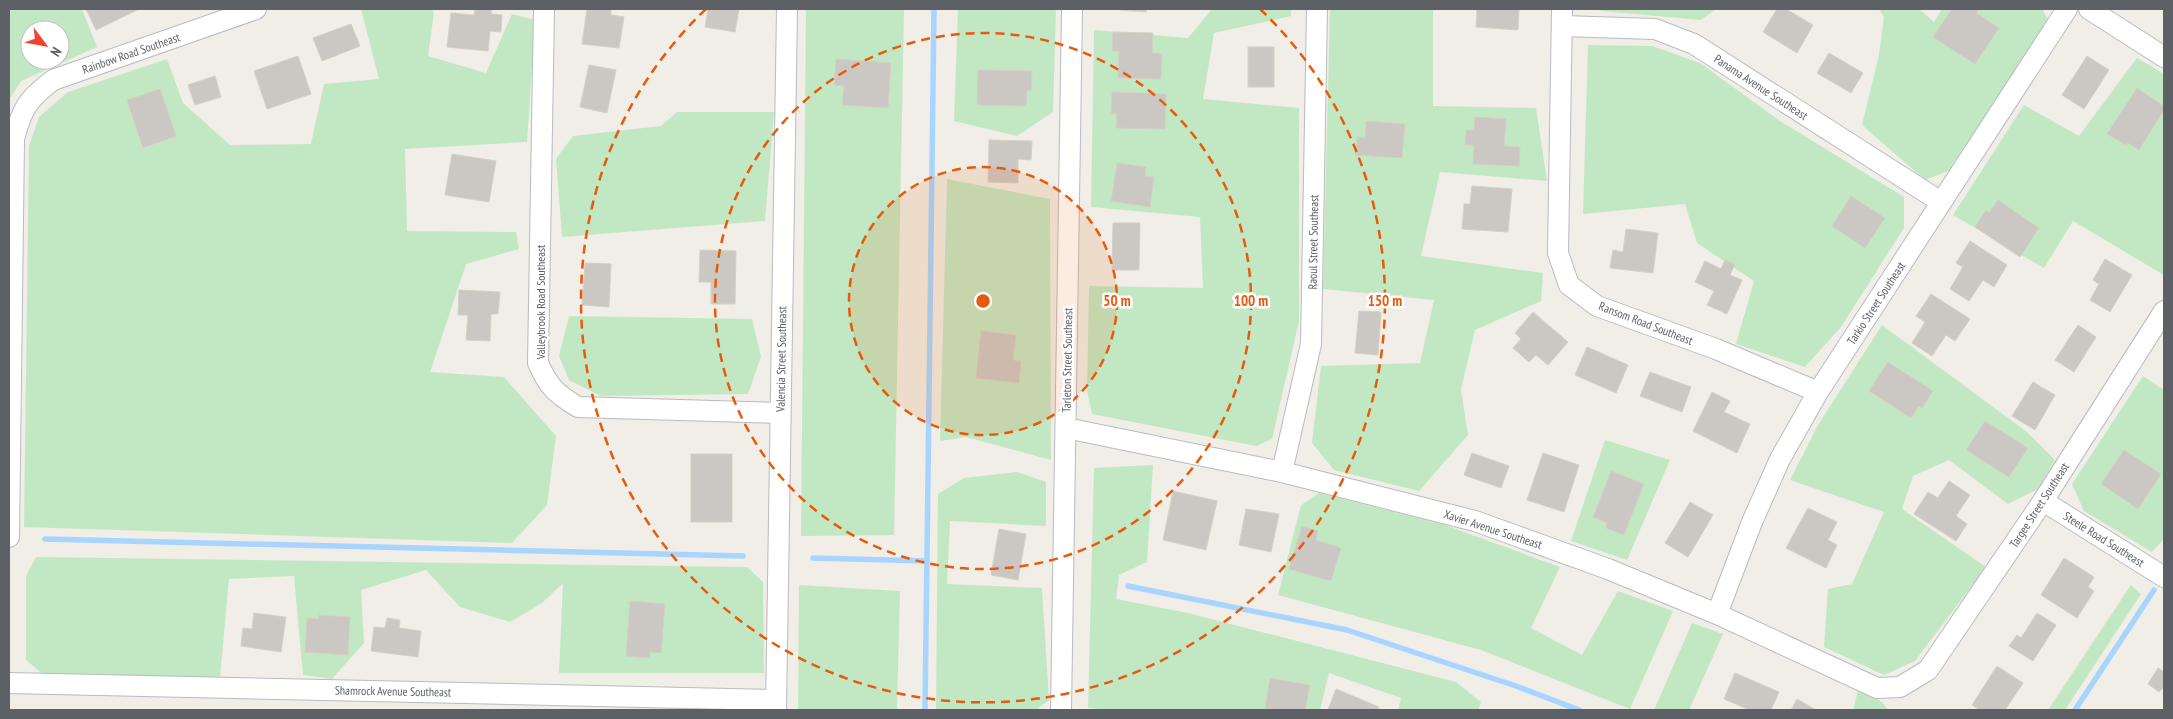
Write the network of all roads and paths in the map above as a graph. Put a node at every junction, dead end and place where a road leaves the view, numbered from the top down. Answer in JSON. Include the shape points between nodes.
{"nodes":[{"id":1,"x":256,"y":9,"type":"edge"},
{"id":2,"x":544,"y":9,"type":"edge"},
{"id":3,"x":787,"y":9,"type":"edge"},
{"id":4,"x":1072,"y":9,"type":"edge"},
{"id":5,"x":1317,"y":9,"type":"edge"},
{"id":6,"x":2067,"y":9,"type":"edge"},
{"id":7,"x":2089,"y":9,"type":"edge"},
{"id":8,"x":1562,"y":17,"type":"edge"},
{"id":9,"x":2164,"y":57,"type":"edge"},
{"id":10,"x":1941,"y":202,"type":"junction"},
{"id":11,"x":2164,"y":311,"type":"edge"},
{"id":12,"x":1818,"y":392,"type":"junction"},
{"id":13,"x":780,"y":413,"type":"junction"},
{"id":14,"x":1066,"y":428,"type":"junction"},
{"id":15,"x":1282,"y":472,"type":"junction"},
{"id":16,"x":2043,"y":501,"type":"junction"},
{"id":17,"x":9,"y":537,"type":"edge"},
{"id":18,"x":2164,"y":577,"type":"edge"},
{"id":19,"x":1717,"y":614,"type":"junction"},
{"id":20,"x":9,"y":683,"type":"edge"},
{"id":21,"x":1900,"y":687,"type":"joint"},
{"id":22,"x":776,"y":705,"type":"edge"},
{"id":23,"x":1061,"y":710,"type":"edge"}],
"edges":[{"from":1,"to":17,"type":"street","name":"Rainbow Road Southeast","via":[[54,80],[33,96],[20,117],[14,139]]},
{"from":2,"to":13,"type":"street","name":"Valleybrook Road Southeast","via":[[538,363],[546,381],[560,396],[578,407]]},
{"from":3,"to":13,"type":"street","name":"Valencia Street Southeast"},
{"from":4,"to":14,"type":"street","name":"Tarleton Street Southeast"},
{"from":5,"to":15,"type":"street","name":"Raoul Street Southeast","via":[[1311,344]]},
{"from":6,"to":10,"type":"street","name":"Tarkio Street Southeast"},
{"from":7,"to":9,"type":"street"},
{"from":8,"to":10,"type":"street","name":"Panama Avenue Southeast","via":[[1655,29],[1694,44]]},
{"from":8,"to":12,"type":"street","name":"Ransom Road Southeast","via":[[1558,253],[1569,285],[1597,306]]},
{"from":10,"to":12,"type":"street","name":"Tarkio Street Southeast"},
{"from":11,"to":16,"type":"street","name":"Targee Street Southeast"},
{"from":12,"to":19,"type":"street","name":"Tarkio Street Southeast","via":[[1780,459]]},
{"from":13,"to":22,"type":"street","name":"Valencia Street Southeast"},
{"from":14,"to":15,"type":"street","name":"Xavier Avenue Southeast"},
{"from":14,"to":23,"type":"street","name":"Tarleton Street Southeast"},
{"from":15,"to":19,"type":"street","name":"Xavier Avenue Southeast","via":[[1475,521],[1608,568]]},
{"from":16,"to":18,"type":"street","name":"Steele Road Southeast"},
{"from":16,"to":21,"type":"street","name":"Targee Street Southeast","via":[[1928,670]]},
{"from":19,"to":21,"type":"street","name":"Xavier Avenue Southeast","via":[[1877,688]]},
{"from":20,"to":22,"type":"street","name":"Shamrock Avenue Southeast"}]}
